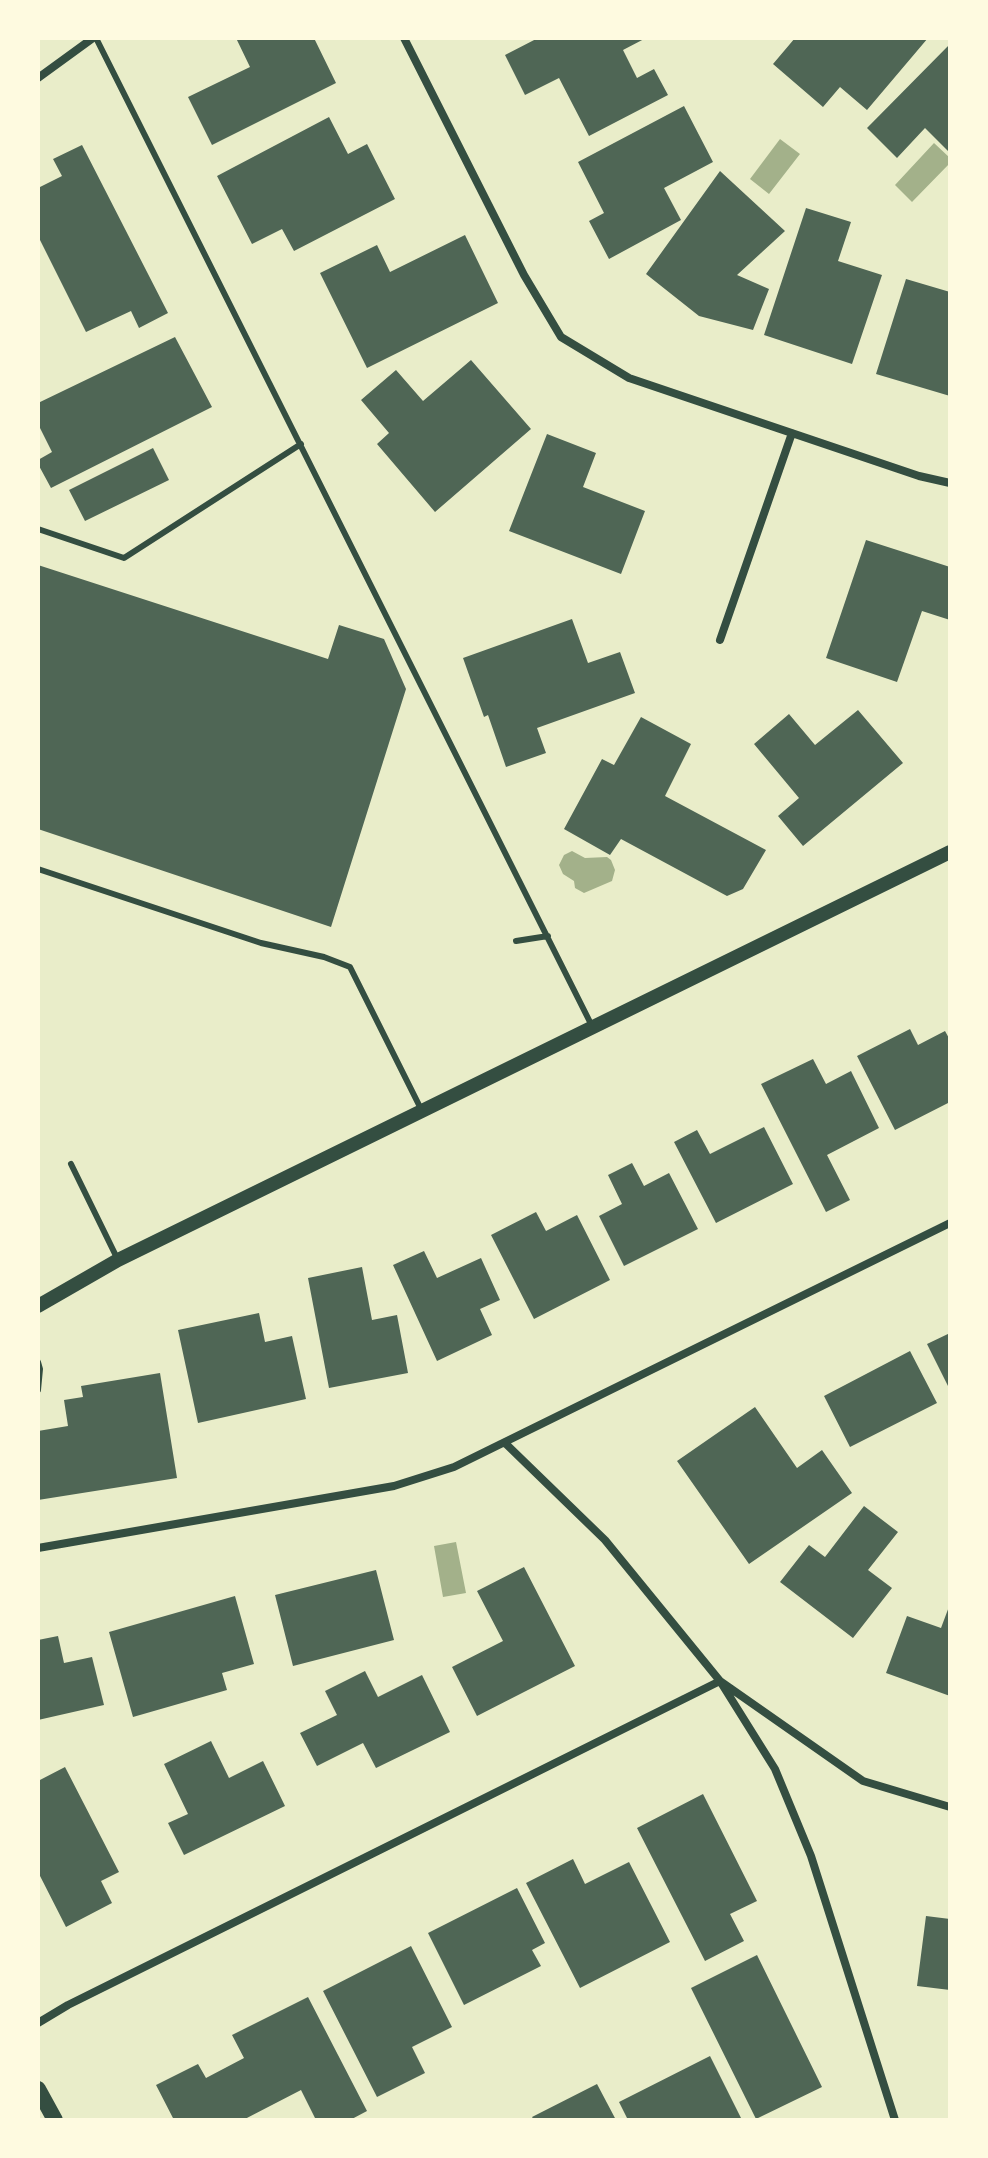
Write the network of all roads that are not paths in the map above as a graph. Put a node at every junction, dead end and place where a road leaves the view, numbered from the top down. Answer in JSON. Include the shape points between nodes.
{"nodes":[{"id":1,"x":94,"y":38,"type":"edge"},
{"id":2,"x":404,"y":38,"type":"edge"},
{"id":3,"x":38,"y":78,"type":"edge"},
{"id":4,"x":792,"y":433,"type":"junction"},
{"id":5,"x":301,"y":444,"type":"junction"},
{"id":6,"x":950,"y":483,"type":"edge"},
{"id":7,"x":38,"y":529,"type":"edge"},
{"id":8,"x":720,"y":640,"type":"dead end"},
{"id":9,"x":950,"y":852,"type":"edge"},
{"id":10,"x":38,"y":869,"type":"edge"},
{"id":11,"x":548,"y":936,"type":"junction"},
{"id":12,"x":516,"y":941,"type":"dead end"},
{"id":13,"x":593,"y":1028,"type":"junction"},
{"id":14,"x":423,"y":1112,"type":"junction"},
{"id":15,"x":71,"y":1164,"type":"dead end"},
{"id":16,"x":950,"y":1223,"type":"edge"},
{"id":17,"x":118,"y":1260,"type":"junction"},
{"id":18,"x":38,"y":1306,"type":"edge"},
{"id":19,"x":38,"y":1362,"type":"edge"},
{"id":20,"x":38,"y":1390,"type":"edge"},
{"id":21,"x":505,"y":1443,"type":"junction"},
{"id":22,"x":38,"y":1548,"type":"edge"},
{"id":23,"x":720,"y":1681,"type":"junction"},
{"id":24,"x":950,"y":1807,"type":"edge"},
{"id":25,"x":38,"y":2023,"type":"edge"},
{"id":26,"x":38,"y":2089,"type":"edge"},
{"id":27,"x":55,"y":2120,"type":"edge"},
{"id":28,"x":895,"y":2120,"type":"edge"}],
"edges":[{"from":1,"to":3,"type":"street"},
{"from":1,"to":5,"type":"lane"},
{"from":2,"to":4,"type":"street","via":[[561,337],[629,378]]},
{"from":4,"to":6,"type":"street"},
{"from":4,"to":8,"type":"street"},
{"from":5,"to":7,"type":"lane","via":[[124,558]]},
{"from":5,"to":11,"type":"lane"},
{"from":9,"to":13,"type":"street"},
{"from":10,"to":14,"type":"lane","via":[[350,967]]},
{"from":11,"to":12,"type":"lane"},
{"from":11,"to":13,"type":"lane"},
{"from":13,"to":14,"type":"street"},
{"from":14,"to":17,"type":"street"},
{"from":15,"to":17,"type":"lane"},
{"from":16,"to":21,"type":"street"},
{"from":17,"to":18,"type":"street"},
{"from":19,"to":20,"type":"lane"},
{"from":21,"to":22,"type":"street","via":[[394,1486]]},
{"from":21,"to":23,"type":"street","via":[[605,1540]]},
{"from":23,"to":24,"type":"street","via":[[863,1781]]},
{"from":23,"to":25,"type":"street"},
{"from":23,"to":28,"type":"street","via":[[775,1769],[811,1856]]},
{"from":26,"to":27,"type":"main road"}]}
